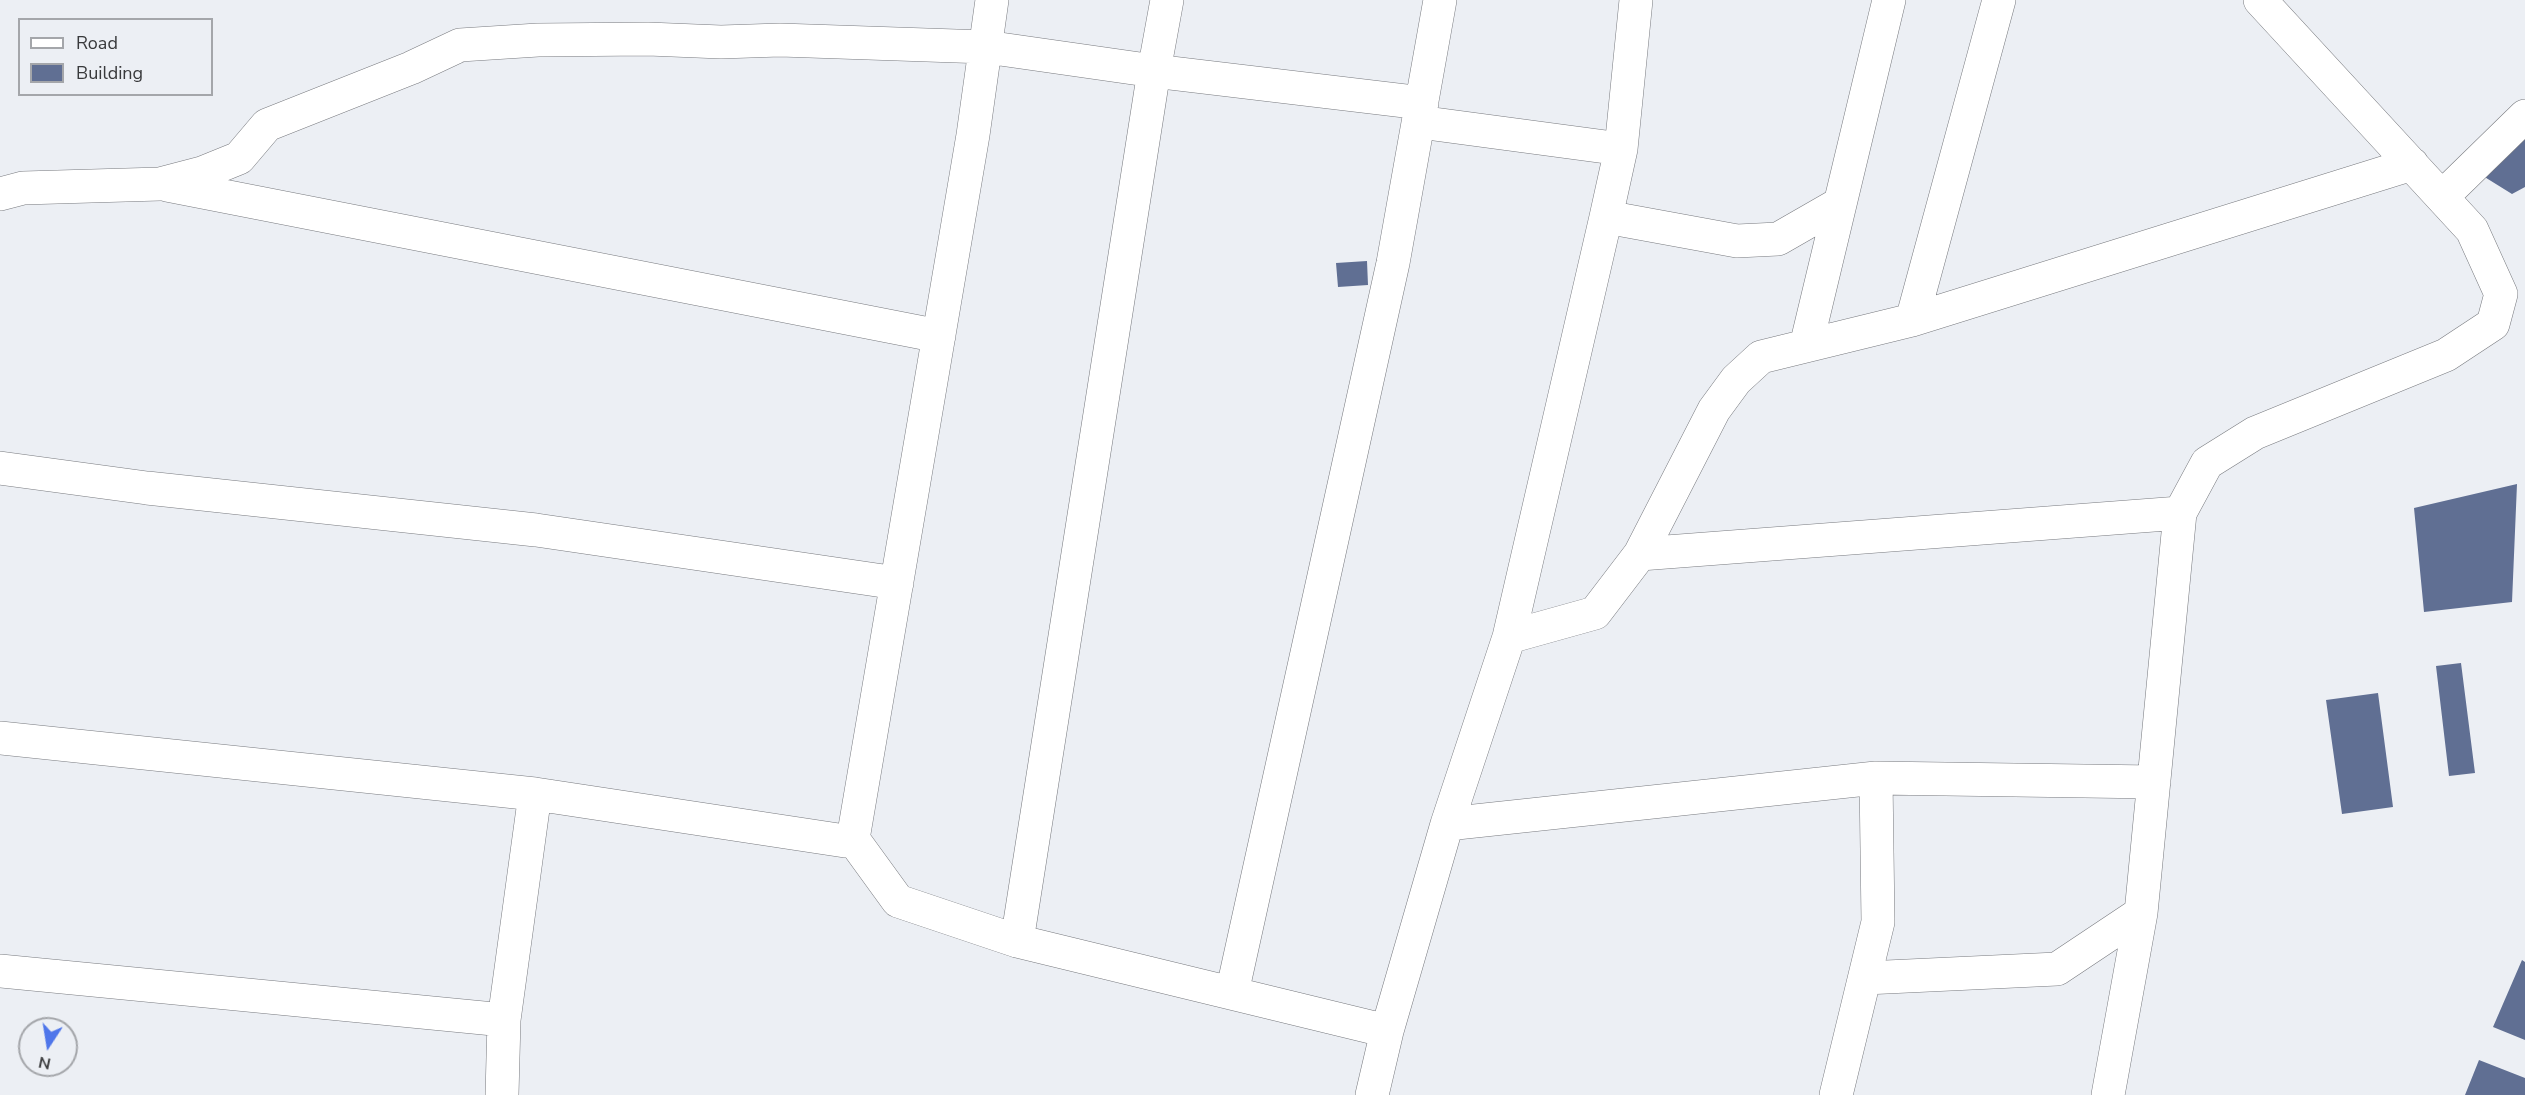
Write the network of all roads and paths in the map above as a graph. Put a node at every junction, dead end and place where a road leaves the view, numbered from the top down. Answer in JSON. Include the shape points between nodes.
{"nodes":[{"id":1,"x":992,"y":0,"type":"edge"},
{"id":2,"x":1167,"y":0,"type":"edge"},
{"id":3,"x":1440,"y":0,"type":"edge"},
{"id":4,"x":1636,"y":0,"type":"edge"},
{"id":5,"x":1889,"y":0,"type":"edge"},
{"id":6,"x":1999,"y":0,"type":"edge"},
{"id":7,"x":2269,"y":4,"type":"edge"},
{"id":8,"x":986,"y":47,"type":"junction"},
{"id":9,"x":1154,"y":71,"type":"junction"},
{"id":10,"x":1421,"y":112,"type":"junction"},
{"id":11,"x":2525,"y":116,"type":"edge"},
{"id":12,"x":1621,"y":149,"type":"junction"},
{"id":13,"x":2412,"y":164,"type":"junction"},
{"id":14,"x":160,"y":184,"type":"junction"},
{"id":15,"x":0,"y":194,"type":"edge"},
{"id":16,"x":2442,"y":197,"type":"junction"},
{"id":17,"x":1839,"y":204,"type":"junction"},
{"id":18,"x":1605,"y":217,"type":"junction"},
{"id":19,"x":2513,"y":299,"type":"edge"},
{"id":20,"x":1912,"y":320,"type":"junction"},
{"id":21,"x":939,"y":336,"type":"junction"},
{"id":22,"x":1806,"y":346,"type":"junction"},
{"id":23,"x":0,"y":468,"type":"edge"},
{"id":24,"x":2180,"y":513,"type":"junction"},
{"id":25,"x":1640,"y":554,"type":"junction"},
{"id":26,"x":897,"y":582,"type":"junction"},
{"id":27,"x":1509,"y":637,"type":"junction"},
{"id":28,"x":0,"y":738,"type":"edge"},
{"id":29,"x":1876,"y":778,"type":"junction"},
{"id":30,"x":2154,"y":782,"type":"junction"},
{"id":31,"x":535,"y":794,"type":"junction"},
{"id":32,"x":1447,"y":824,"type":"junction"},
{"id":33,"x":852,"y":839,"type":"junction"},
{"id":34,"x":2141,"y":913,"type":"junction"},
{"id":35,"x":1017,"y":941,"type":"junction"},
{"id":36,"x":0,"y":971,"type":"edge"},
{"id":37,"x":1865,"y":978,"type":"junction"},
{"id":38,"x":1232,"y":993,"type":"junction"},
{"id":39,"x":504,"y":1020,"type":"junction"},
{"id":40,"x":1387,"y":1030,"type":"junction"},
{"id":41,"x":506,"y":1094,"type":"edge"},
{"id":42,"x":1372,"y":1095,"type":"edge"},
{"id":43,"x":1836,"y":1095,"type":"edge"},
{"id":44,"x":2108,"y":1095,"type":"edge"}],
"edges":[{"from":1,"to":8,"type":"street"},
{"from":2,"to":9,"type":"street"},
{"from":3,"to":10,"type":"street"},
{"from":4,"to":12,"type":"street"},
{"from":5,"to":17,"type":"street"},
{"from":6,"to":20,"type":"street"},
{"from":7,"to":13,"type":"street"},
{"from":8,"to":9,"type":"street"},
{"from":8,"to":14,"type":"street","via":[[648,39],[460,45],[267,124],[240,158]]},
{"from":8,"to":21,"type":"street"},
{"from":9,"to":10,"type":"street"},
{"from":9,"to":35,"type":"street"},
{"from":10,"to":12,"type":"street"},
{"from":10,"to":38,"type":"street","via":[[1393,263]]},
{"from":11,"to":16,"type":"street"},
{"from":12,"to":18,"type":"street"},
{"from":13,"to":16,"type":"street"},
{"from":13,"to":20,"type":"street"},
{"from":14,"to":15,"type":"street","via":[[22,188]]},
{"from":14,"to":21,"type":"street"},
{"from":16,"to":19,"type":"street","via":[[2472,230]]},
{"from":17,"to":18,"type":"street","via":[[1778,239],[1737,241]]},
{"from":17,"to":22,"type":"street"},
{"from":18,"to":27,"type":"street"},
{"from":19,"to":24,"type":"street","via":[[2493,324],[2446,355],[2254,433],[2207,463]]},
{"from":20,"to":22,"type":"street"},
{"from":21,"to":26,"type":"street"},
{"from":22,"to":25,"type":"street","via":[[1761,357],[1736,380],[1714,410]]},
{"from":23,"to":26,"type":"street","via":[[536,530]]},
{"from":24,"to":25,"type":"street"},
{"from":24,"to":30,"type":"street"},
{"from":25,"to":27,"type":"street","via":[[1595,613]]},
{"from":26,"to":33,"type":"street"},
{"from":27,"to":32,"type":"street"},
{"from":28,"to":31,"type":"street"},
{"from":29,"to":30,"type":"street"},
{"from":29,"to":32,"type":"street"},
{"from":29,"to":37,"type":"street","via":[[1878,922]]},
{"from":30,"to":34,"type":"street"},
{"from":31,"to":33,"type":"street","via":[[845,842]]},
{"from":31,"to":39,"type":"street"},
{"from":32,"to":40,"type":"street"},
{"from":33,"to":35,"type":"street","via":[[898,901]]},
{"from":34,"to":37,"type":"street","via":[[2056,969]]},
{"from":34,"to":44,"type":"street"},
{"from":35,"to":38,"type":"street"},
{"from":36,"to":39,"type":"street"},
{"from":37,"to":43,"type":"street"},
{"from":38,"to":40,"type":"street"},
{"from":39,"to":41,"type":"street"},
{"from":40,"to":42,"type":"street"}]}
